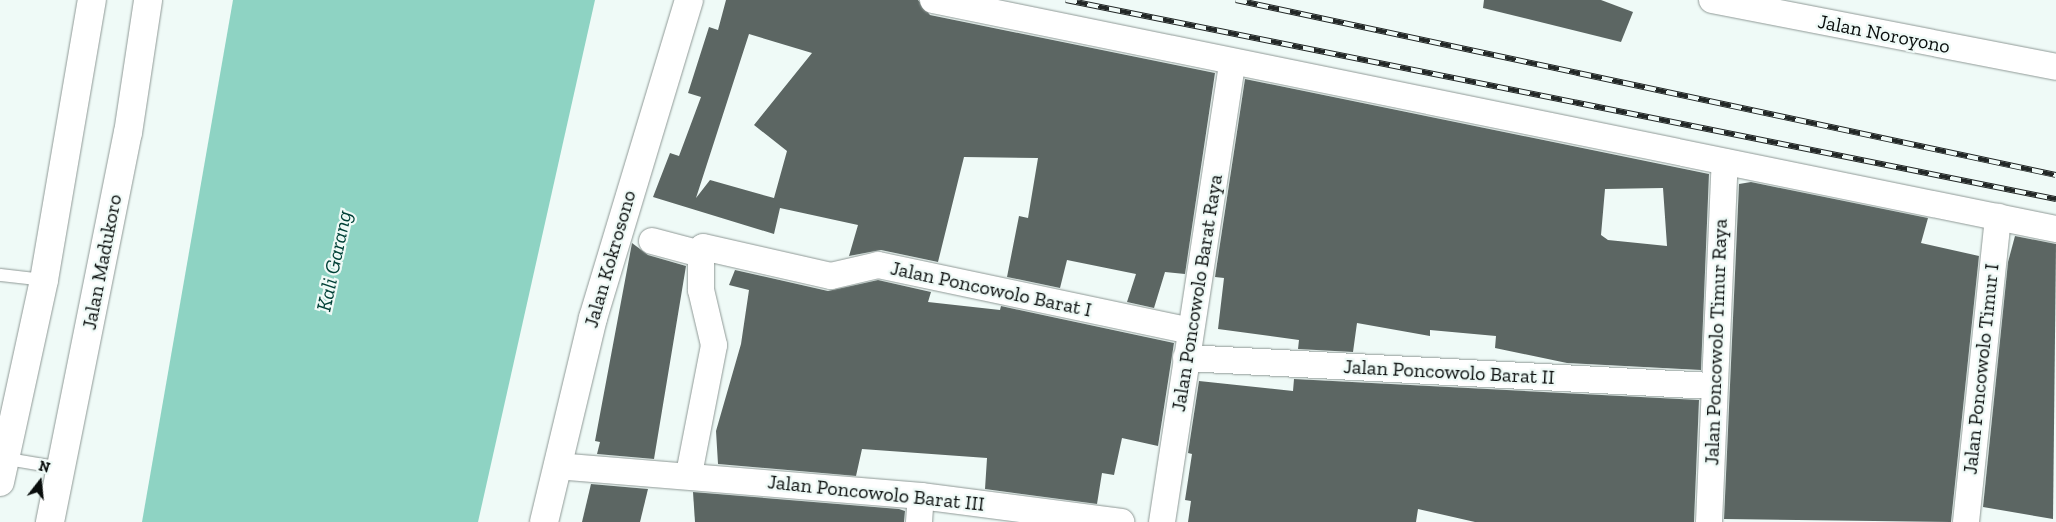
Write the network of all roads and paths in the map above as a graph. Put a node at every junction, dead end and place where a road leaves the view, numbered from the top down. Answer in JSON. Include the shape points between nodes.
{"nodes":[{"id":1,"x":92,"y":0,"type":"edge"},
{"id":2,"x":148,"y":0,"type":"edge"},
{"id":3,"x":689,"y":0,"type":"edge"},
{"id":4,"x":933,"y":0,"type":"edge"},
{"id":5,"x":1712,"y":0,"type":"edge"},
{"id":6,"x":1750,"y":4,"type":"edge"},
{"id":7,"x":1232,"y":64,"type":"junction"},
{"id":8,"x":2056,"y":67,"type":"edge"},
{"id":9,"x":1725,"y":162,"type":"junction"},
{"id":10,"x":1998,"y":217,"type":"junction"},
{"id":11,"x":2056,"y":229,"type":"edge"},
{"id":12,"x":652,"y":241,"type":"dead end"},
{"id":13,"x":701,"y":254,"type":"junction"},
{"id":14,"x":0,"y":275,"type":"edge"},
{"id":15,"x":44,"y":280,"type":"junction"},
{"id":16,"x":1190,"y":330,"type":"junction"},
{"id":17,"x":1186,"y":358,"type":"junction"},
{"id":18,"x":1712,"y":386,"type":"junction"},
{"id":19,"x":2,"y":466,"type":"edge"},
{"id":20,"x":557,"y":466,"type":"junction"},
{"id":21,"x":60,"y":468,"type":"junction"},
{"id":22,"x":689,"y":474,"type":"junction"},
{"id":23,"x":921,"y":496,"type":"junction"},
{"id":24,"x":50,"y":522,"type":"edge"},
{"id":25,"x":544,"y":522,"type":"edge"},
{"id":26,"x":919,"y":522,"type":"edge"},
{"id":27,"x":1121,"y":522,"type":"edge"},
{"id":28,"x":1162,"y":522,"type":"edge"},
{"id":29,"x":1709,"y":522,"type":"edge"},
{"id":30,"x":1966,"y":522,"type":"edge"}],
"edges":[{"from":1,"to":15,"type":"street"},
{"from":2,"to":21,"type":"street","name":"Jalan Madukoro","via":[[128,133]]},
{"from":3,"to":20,"type":"street","name":"Jalan Kokrosono","via":[[616,234]]},
{"from":4,"to":7,"type":"street"},
{"from":5,"to":6,"type":"street","name":"Jalan Noroyono"},
{"from":6,"to":8,"type":"street","name":"Jalan Noroyono"},
{"from":7,"to":9,"type":"street"},
{"from":7,"to":16,"type":"street","name":"Jalan Poncowolo Barat Raya"},
{"from":9,"to":10,"type":"street"},
{"from":9,"to":18,"type":"street","name":"Jalan Poncowolo Timur Raya"},
{"from":10,"to":11,"type":"street"},
{"from":10,"to":30,"type":"street","name":"Jalan Poncowolo Timur I"},
{"from":12,"to":13,"type":"street","name":"Jalan Poncowolo Barat I"},
{"from":13,"to":16,"type":"street","name":"Jalan Poncowolo Barat I","via":[[703,247],[831,276],[878,265]]},
{"from":13,"to":22,"type":"street","via":[[701,290],[714,345]]},
{"from":14,"to":15,"type":"lane"},
{"from":15,"to":19,"type":"street"},
{"from":16,"to":17,"type":"street","name":"Jalan Poncowolo Barat Raya"},
{"from":17,"to":18,"type":"street","name":"Jalan Poncowolo Barat II"},
{"from":17,"to":28,"type":"street","name":"Jalan Poncowolo Barat Raya"},
{"from":18,"to":29,"type":"street","name":"Jalan Poncowolo Timur Raya"},
{"from":19,"to":21,"type":"lane"},
{"from":20,"to":22,"type":"street","name":"Jalan Poncowolo Barat III"},
{"from":20,"to":25,"type":"street","name":"Jalan Kokrosono"},
{"from":21,"to":24,"type":"street","name":"Jalan Madukoro"},
{"from":22,"to":23,"type":"street","name":"Jalan Poncowolo Barat III"},
{"from":23,"to":26,"type":"street"},
{"from":23,"to":27,"type":"street","name":"Jalan Poncowolo Barat III"}]}
